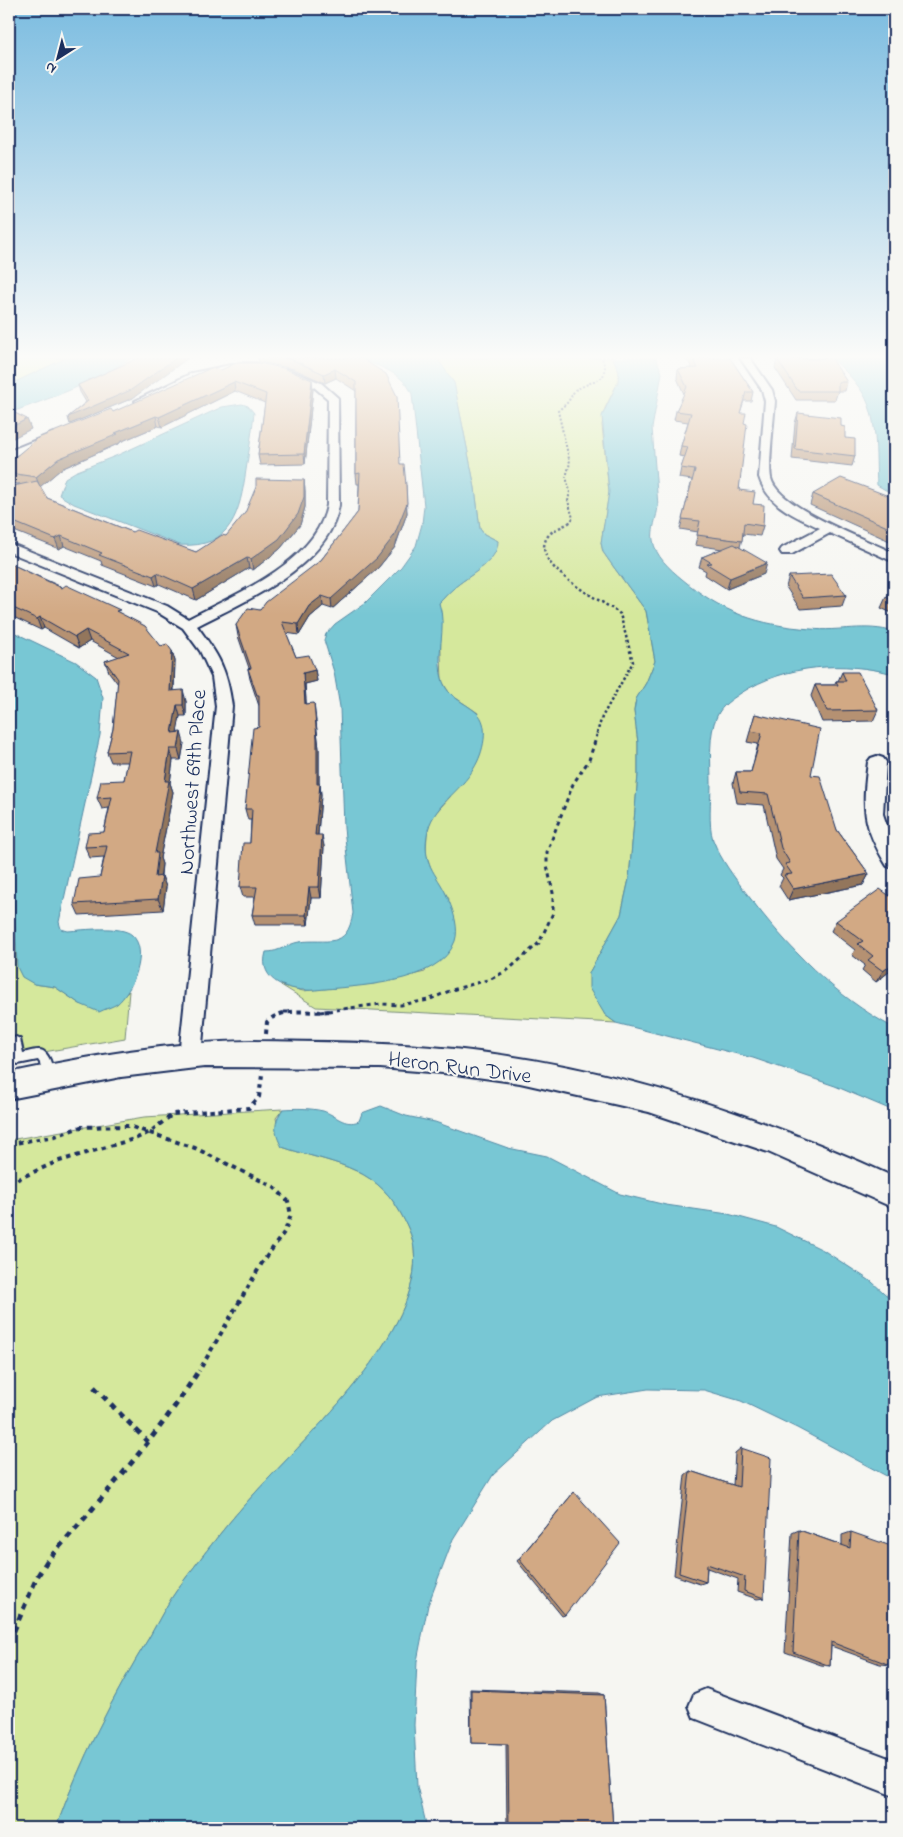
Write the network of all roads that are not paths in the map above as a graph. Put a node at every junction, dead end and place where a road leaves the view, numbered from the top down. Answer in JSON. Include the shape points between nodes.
{"nodes":[{"id":1,"x":36,"y":444,"type":"edge"},
{"id":2,"x":333,"y":444,"type":"edge"},
{"id":3,"x":767,"y":444,"type":"edge"},
{"id":4,"x":9,"y":455,"type":"edge"},
{"id":5,"x":828,"y":528,"type":"junction"},
{"id":6,"x":9,"y":547,"type":"edge"},
{"id":7,"x":787,"y":551,"type":"dead end"},
{"id":8,"x":894,"y":558,"type":"edge"},
{"id":9,"x":188,"y":625,"type":"junction"},
{"id":10,"x":877,"y":762,"type":"dead end"},
{"id":11,"x":894,"y":861,"type":"edge"},
{"id":12,"x":16,"y":1042,"type":"dead end"},
{"id":13,"x":190,"y":1056,"type":"junction"},
{"id":14,"x":48,"y":1077,"type":"junction"},
{"id":15,"x":9,"y":1086,"type":"edge"},
{"id":16,"x":894,"y":1193,"type":"edge"},
{"id":17,"x":706,"y":1706,"type":"dead end"},
{"id":18,"x":894,"y":1778,"type":"edge"}],
"edges":[{"from":1,"to":4,"type":"street"},
{"from":2,"to":9,"type":"street","via":[[334,497],[331,516],[322,535],[306,554],[283,572]]},
{"from":3,"to":5,"type":"street","via":[[765,477],[768,487],[791,509]]},
{"from":5,"to":7,"type":"street"},
{"from":5,"to":8,"type":"street"},
{"from":6,"to":9,"type":"street","name":"Northwest 69th Place","via":[[162,608]]},
{"from":9,"to":13,"type":"street","name":"Northwest 69th Place","via":[[207,650],[220,676],[224,706]]},
{"from":10,"to":11,"type":"street","via":[[871,804],[881,841]]},
{"from":12,"to":14,"type":"lane","via":[[18,1059],[40,1055],[45,1061]]},
{"from":13,"to":14,"type":"street","name":"Heron Run Drive"},
{"from":13,"to":16,"type":"street","name":"Heron Run Drive","via":[[390,1056],[492,1066],[602,1087],[716,1120],[836,1163]]},
{"from":14,"to":15,"type":"street","name":"Heron Run Drive"},
{"from":17,"to":18,"type":"street"}]}
